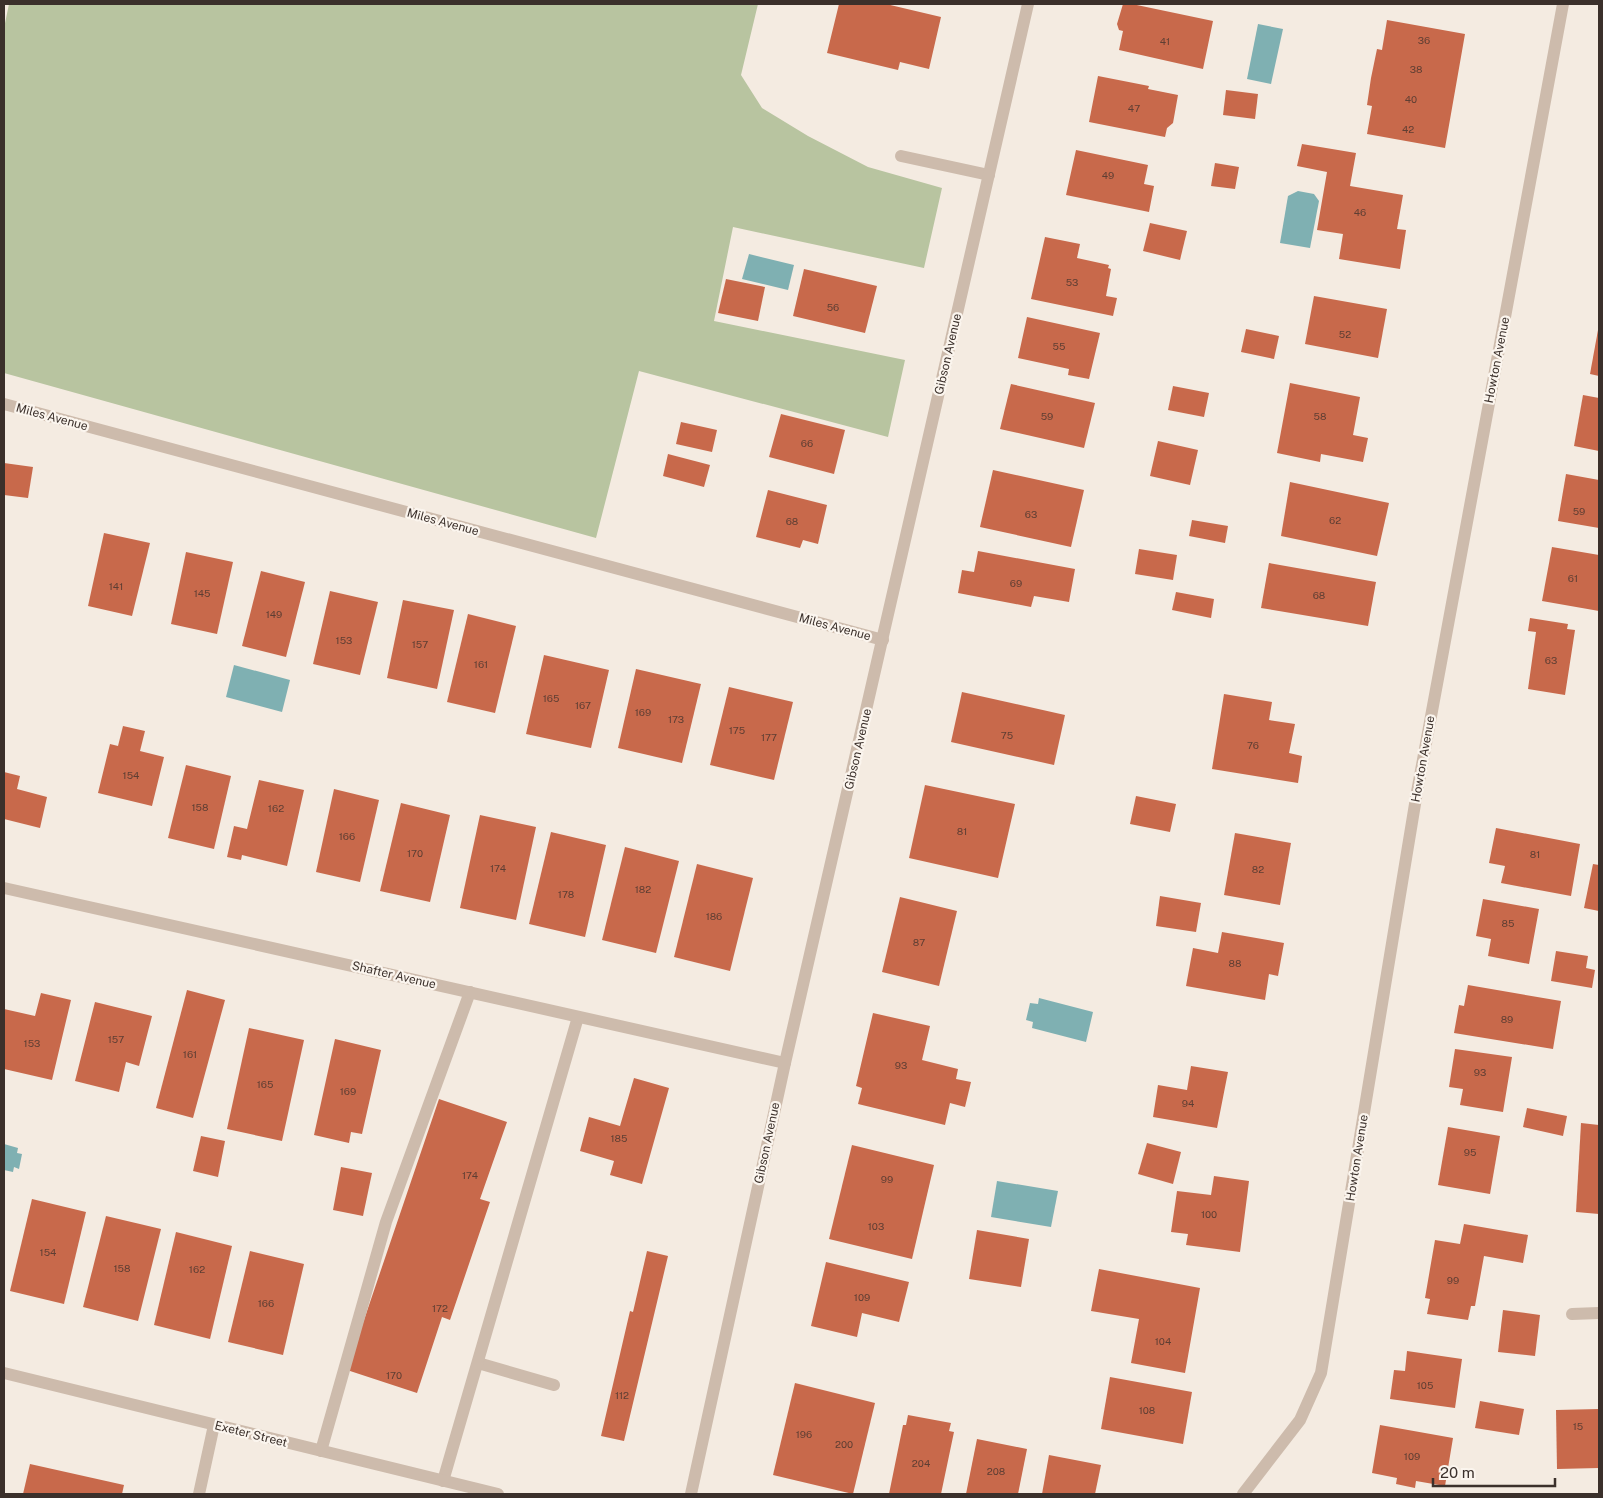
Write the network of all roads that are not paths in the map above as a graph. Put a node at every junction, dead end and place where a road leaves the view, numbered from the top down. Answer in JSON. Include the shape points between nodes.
{"nodes":[{"id":1,"x":1028,"y":4,"type":"edge"},
{"id":2,"x":1564,"y":4,"type":"edge"},
{"id":3,"x":901,"y":156,"type":"dead end"},
{"id":4,"x":989,"y":175,"type":"junction"},
{"id":5,"x":4,"y":404,"type":"edge"},
{"id":6,"x":883,"y":640,"type":"junction"},
{"id":7,"x":4,"y":888,"type":"edge"},
{"id":8,"x":470,"y":992,"type":"junction"},
{"id":9,"x":578,"y":1017,"type":"junction"},
{"id":10,"x":785,"y":1063,"type":"junction"},
{"id":11,"x":1599,"y":1312,"type":"edge"},
{"id":12,"x":1572,"y":1314,"type":"dead end"},
{"id":13,"x":478,"y":1363,"type":"junction"},
{"id":14,"x":4,"y":1373,"type":"edge"},
{"id":15,"x":554,"y":1385,"type":"dead end"},
{"id":16,"x":214,"y":1425,"type":"junction"},
{"id":17,"x":321,"y":1451,"type":"junction"},
{"id":18,"x":443,"y":1481,"type":"junction"},
{"id":19,"x":199,"y":1494,"type":"edge"},
{"id":20,"x":498,"y":1494,"type":"edge"},
{"id":21,"x":691,"y":1494,"type":"edge"},
{"id":22,"x":1243,"y":1494,"type":"edge"}],
"edges":[{"from":1,"to":4,"type":"street","name":"Gibson Avenue"},
{"from":2,"to":22,"type":"street","name":"Howton Avenue","via":[[1417,792],[1321,1373],[1300,1420]]},
{"from":3,"to":4,"type":"street"},
{"from":4,"to":6,"type":"street","name":"Gibson Avenue"},
{"from":5,"to":6,"type":"street","name":"Miles Avenue"},
{"from":6,"to":10,"type":"street","name":"Gibson Avenue"},
{"from":7,"to":8,"type":"street","name":"Shafter Avenue"},
{"from":8,"to":9,"type":"street","name":"Shafter Avenue"},
{"from":8,"to":17,"type":"street","via":[[386,1222]]},
{"from":9,"to":10,"type":"street","name":"Shafter Avenue"},
{"from":9,"to":13,"type":"street"},
{"from":10,"to":21,"type":"street","name":"Gibson Avenue"},
{"from":11,"to":12,"type":"street"},
{"from":13,"to":15,"type":"street"},
{"from":13,"to":18,"type":"street"},
{"from":14,"to":16,"type":"street","name":"Exeter Street"},
{"from":16,"to":17,"type":"street","name":"Exeter Street"},
{"from":16,"to":19,"type":"street"},
{"from":17,"to":18,"type":"street","name":"Exeter Street"},
{"from":18,"to":20,"type":"street","name":"Exeter Street"}]}
